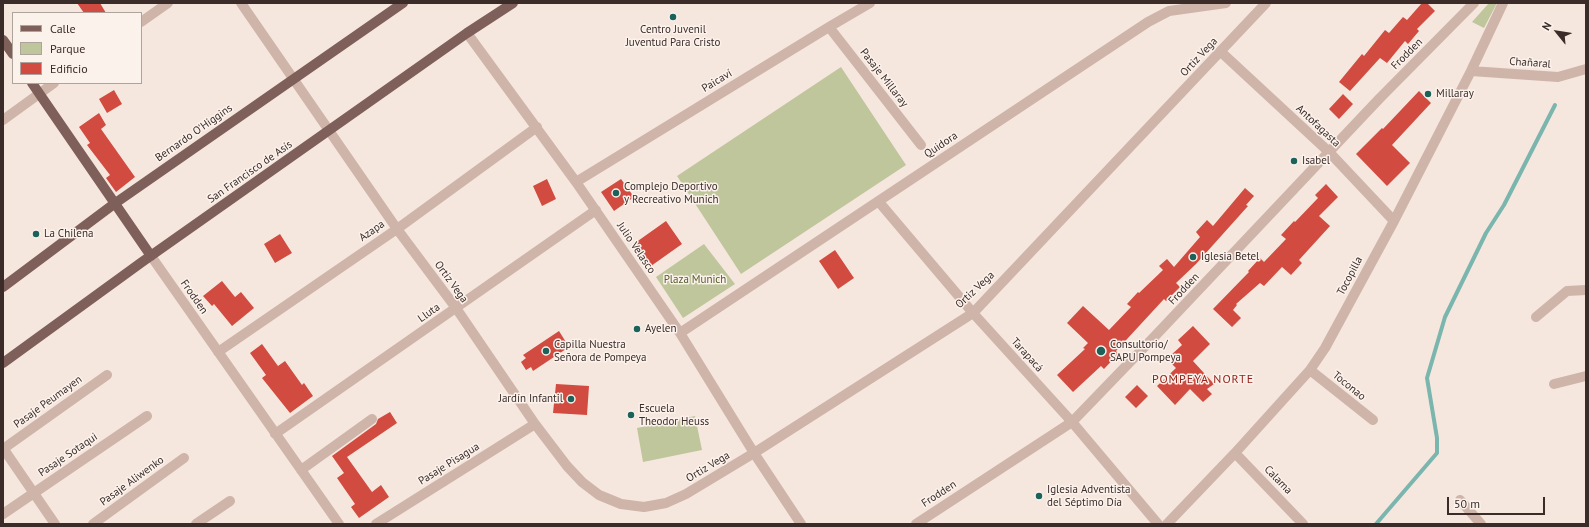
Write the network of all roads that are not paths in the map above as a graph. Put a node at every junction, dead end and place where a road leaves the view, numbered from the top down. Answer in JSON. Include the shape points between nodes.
{"nodes":[{"id":1,"x":168,"y":3,"type":"edge"},
{"id":2,"x":241,"y":3,"type":"edge"},
{"id":3,"x":403,"y":3,"type":"edge"},
{"id":4,"x":870,"y":3,"type":"edge"},
{"id":5,"x":1226,"y":3,"type":"edge"},
{"id":6,"x":1266,"y":3,"type":"edge"},
{"id":7,"x":1474,"y":3,"type":"edge"},
{"id":8,"x":1503,"y":3,"type":"edge"},
{"id":9,"x":510,"y":4,"type":"edge"},
{"id":10,"x":856,"y":6,"type":"edge"},
{"id":11,"x":1168,"y":7,"type":"edge"},
{"id":12,"x":142,"y":21,"type":"edge"},
{"id":13,"x":828,"y":27,"type":"junction"},
{"id":14,"x":467,"y":33,"type":"junction"},
{"id":15,"x":3,"y":40,"type":"edge"},
{"id":16,"x":1221,"y":52,"type":"junction"},
{"id":17,"x":12,"y":53,"type":"edge"},
{"id":18,"x":1586,"y":70,"type":"edge"},
{"id":19,"x":1470,"y":71,"type":"junction"},
{"id":20,"x":293,"y":79,"type":"junction"},
{"id":21,"x":33,"y":84,"type":"edge"},
{"id":22,"x":53,"y":84,"type":"edge"},
{"id":23,"x":40,"y":93,"type":"junction"},
{"id":24,"x":3,"y":120,"type":"edge"},
{"id":25,"x":537,"y":127,"type":"junction"},
{"id":26,"x":328,"y":131,"type":"junction"},
{"id":27,"x":922,"y":145,"type":"dead end"},
{"id":28,"x":1329,"y":152,"type":"junction"},
{"id":29,"x":576,"y":182,"type":"junction"},
{"id":30,"x":879,"y":202,"type":"junction"},
{"id":31,"x":114,"y":204,"type":"junction"},
{"id":32,"x":596,"y":210,"type":"junction"},
{"id":33,"x":1394,"y":221,"type":"junction"},
{"id":34,"x":397,"y":229,"type":"junction"},
{"id":35,"x":151,"y":256,"type":"junction"},
{"id":36,"x":3,"y":287,"type":"edge"},
{"id":37,"x":1586,"y":290,"type":"edge"},
{"id":38,"x":456,"y":308,"type":"junction"},
{"id":39,"x":973,"y":313,"type":"junction"},
{"id":40,"x":1536,"y":317,"type":"dead end"},
{"id":41,"x":680,"y":333,"type":"junction"},
{"id":42,"x":218,"y":352,"type":"junction"},
{"id":43,"x":3,"y":363,"type":"edge"},
{"id":44,"x":1310,"y":370,"type":"junction"},
{"id":45,"x":108,"y":375,"type":"dead end"},
{"id":46,"x":1586,"y":376,"type":"edge"},
{"id":47,"x":1554,"y":384,"type":"dead end"},
{"id":48,"x":147,"y":416,"type":"dead end"},
{"id":49,"x":372,"y":419,"type":"dead end"},
{"id":50,"x":1373,"y":420,"type":"dead end"},
{"id":51,"x":1072,"y":422,"type":"junction"},
{"id":52,"x":535,"y":424,"type":"junction"},
{"id":53,"x":275,"y":434,"type":"junction"},
{"id":54,"x":3,"y":449,"type":"edge"},
{"id":55,"x":754,"y":453,"type":"junction"},
{"id":56,"x":1235,"y":453,"type":"junction"},
{"id":57,"x":184,"y":458,"type":"dead end"},
{"id":58,"x":301,"y":470,"type":"junction"},
{"id":59,"x":34,"y":493,"type":"junction"},
{"id":60,"x":1460,"y":500,"type":"dead end"},
{"id":61,"x":230,"y":501,"type":"dead end"},
{"id":62,"x":3,"y":514,"type":"edge"},
{"id":63,"x":55,"y":524,"type":"edge"},
{"id":64,"x":93,"y":524,"type":"edge"},
{"id":65,"x":196,"y":524,"type":"edge"},
{"id":66,"x":339,"y":524,"type":"edge"},
{"id":67,"x":376,"y":524,"type":"edge"},
{"id":68,"x":801,"y":524,"type":"edge"},
{"id":69,"x":916,"y":524,"type":"edge"},
{"id":70,"x":1158,"y":524,"type":"edge"},
{"id":71,"x":1167,"y":524,"type":"edge"},
{"id":72,"x":1303,"y":524,"type":"edge"},
{"id":73,"x":1481,"y":524,"type":"edge"}],
"edges":[{"from":1,"to":12,"type":"street"},
{"from":2,"to":20,"type":"street","name":"Ortiz Vega"},
{"from":3,"to":20,"type":"main road","name":"Bernardo O'Higgins"},
{"from":4,"to":10,"type":"street","name":"Paicaví"},
{"from":5,"to":11,"type":"street","name":"Quidora"},
{"from":6,"to":16,"type":"street","name":"Ortiz Vega"},
{"from":7,"to":28,"type":"street","name":"Frodden"},
{"from":8,"to":19,"type":"street","name":"Tocopilla"},
{"from":9,"to":14,"type":"main road","name":"San Francisco de Asís"},
{"from":10,"to":13,"type":"street","name":"Paicaví"},
{"from":11,"to":30,"type":"street","name":"Quidora"},
{"from":13,"to":27,"type":"street","name":"Pasaje Millaray"},
{"from":13,"to":29,"type":"street","name":"Paicaví"},
{"from":14,"to":25,"type":"street","name":"Julio Velasco"},
{"from":14,"to":26,"type":"main road","name":"San Francisco de Asís"},
{"from":15,"to":17,"type":"main road"},
{"from":16,"to":28,"type":"street","name":"Antofagasta"},
{"from":16,"to":39,"type":"street","name":"Ortiz Vega"},
{"from":18,"to":19,"type":"street","name":"Chañaral","via":[[1558,77]]},
{"from":19,"to":33,"type":"street","name":"Tocopilla"},
{"from":20,"to":26,"type":"street","name":"Ortiz Vega"},
{"from":20,"to":31,"type":"main road","name":"Bernardo O'Higgins"},
{"from":21,"to":23,"type":"main road","name":"Frodden"},
{"from":22,"to":23,"type":"street"},
{"from":23,"to":24,"type":"street"},
{"from":23,"to":31,"type":"main road","name":"Frodden"},
{"from":25,"to":29,"type":"street","name":"Julio Velasco"},
{"from":25,"to":34,"type":"street","name":"Azapa"},
{"from":26,"to":34,"type":"street","name":"Ortiz Vega"},
{"from":26,"to":35,"type":"main road","name":"San Francisco de Asís"},
{"from":28,"to":33,"type":"street","name":"Antofagasta"},
{"from":28,"to":51,"type":"street","name":"Frodden"},
{"from":29,"to":32,"type":"street","name":"Julio Velasco"},
{"from":30,"to":39,"type":"street","name":"Tarapacá"},
{"from":30,"to":41,"type":"street","name":"Quidora"},
{"from":31,"to":35,"type":"main road","name":"Frodden"},
{"from":31,"to":36,"type":"main road","name":"Bernardo O'Higgins"},
{"from":32,"to":38,"type":"street","name":"Lluta"},
{"from":32,"to":41,"type":"street","name":"Julio Velasco"},
{"from":33,"to":44,"type":"street","name":"Tocopilla","via":[[1325,348]]},
{"from":34,"to":38,"type":"street","name":"Ortiz Vega"},
{"from":34,"to":42,"type":"street","name":"Azapa"},
{"from":35,"to":42,"type":"street","name":"Frodden"},
{"from":35,"to":43,"type":"main road","name":"San Francisco de Asís"},
{"from":37,"to":40,"type":"street","via":[[1567,291]]},
{"from":38,"to":52,"type":"street","name":"Ortiz Vega"},
{"from":38,"to":53,"type":"street","name":"Lluta"},
{"from":39,"to":51,"type":"street","name":"Tarapacá"},
{"from":39,"to":55,"type":"street","name":"Ortiz Vega"},
{"from":41,"to":55,"type":"street","name":"Julio Velasco"},
{"from":42,"to":53,"type":"street","name":"Frodden"},
{"from":44,"to":50,"type":"street","name":"Toconao"},
{"from":44,"to":56,"type":"street","name":"Tocopilla"},
{"from":45,"to":54,"type":"street","name":"Pasaje Peumayen"},
{"from":46,"to":47,"type":"street"},
{"from":48,"to":59,"type":"street","name":"Pasaje Sotaqui"},
{"from":49,"to":58,"type":"street"},
{"from":51,"to":69,"type":"street","name":"Frodden"},
{"from":51,"to":70,"type":"street","name":"Tarapacá"},
{"from":52,"to":55,"type":"street","name":"Ortiz Vega","via":[[582,482],[599,495],[620,504],[644,507],[666,503],[686,494]]},
{"from":52,"to":67,"type":"street","name":"Pasaje Pisagua"},
{"from":53,"to":58,"type":"street","name":"Frodden"},
{"from":54,"to":59,"type":"street"},
{"from":55,"to":68,"type":"street","name":"Julio Velasco"},
{"from":56,"to":71,"type":"street","name":"Tocopilla"},
{"from":56,"to":72,"type":"street","name":"Calama"},
{"from":57,"to":64,"type":"street","name":"Pasaje Aliwenko"},
{"from":58,"to":66,"type":"street","name":"Frodden"},
{"from":59,"to":62,"type":"street","name":"Pasaje Sotaqui"},
{"from":59,"to":63,"type":"street"},
{"from":60,"to":73,"type":"street"},
{"from":61,"to":65,"type":"street"}]}
